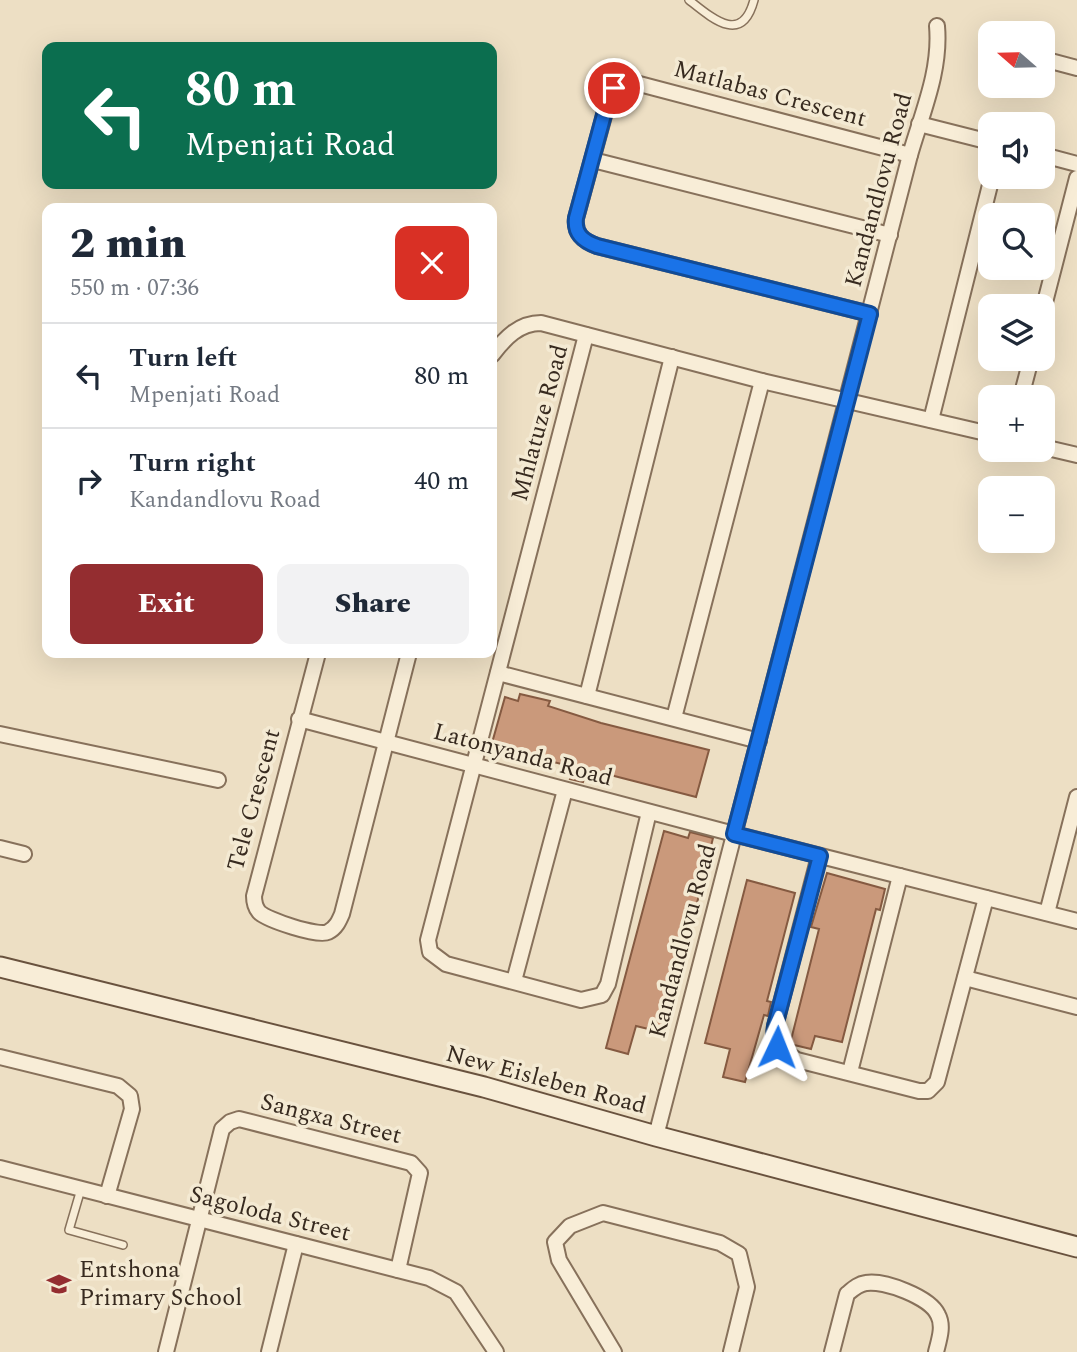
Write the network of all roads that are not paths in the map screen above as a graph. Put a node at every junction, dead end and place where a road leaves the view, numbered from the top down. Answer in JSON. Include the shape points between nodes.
{"nodes":[{"id":1,"x":689,"y":0,"type":"edge"},
{"id":2,"x":754,"y":0,"type":"edge"},
{"id":3,"x":937,"y":26,"type":"dead end"},
{"id":4,"x":1055,"y":62,"type":"edge"},
{"id":5,"x":1077,"y":68,"type":"edge"},
{"id":6,"x":919,"y":124,"type":"junction"},
{"id":7,"x":978,"y":139,"type":"edge"},
{"id":8,"x":910,"y":155,"type":"junction"},
{"id":9,"x":1055,"y":158,"type":"edge"},
{"id":10,"x":593,"y":160,"type":"junction"},
{"id":11,"x":1077,"y":164,"type":"edge"},
{"id":12,"x":1077,"y":178,"type":"edge"},
{"id":13,"x":989,"y":189,"type":"edge"},
{"id":14,"x":890,"y":235,"type":"junction"},
{"id":15,"x":1047,"y":294,"type":"edge"},
{"id":16,"x":870,"y":314,"type":"junction"},
{"id":17,"x":586,"y":335,"type":"junction"},
{"id":18,"x":497,"y":350,"type":"edge"},
{"id":19,"x":673,"y":357,"type":"junction"},
{"id":20,"x":762,"y":381,"type":"junction"},
{"id":21,"x":846,"y":401,"type":"junction"},
{"id":22,"x":931,"y":420,"type":"junction"},
{"id":23,"x":978,"y":431,"type":"edge"},
{"id":24,"x":1055,"y":450,"type":"edge"},
{"id":25,"x":1077,"y":456,"type":"edge"},
{"id":26,"x":317,"y":658,"type":"edge"},
{"id":27,"x":408,"y":658,"type":"edge"},
{"id":28,"x":498,"y":673,"type":"junction"},
{"id":29,"x":587,"y":696,"type":"junction"},
{"id":30,"x":674,"y":718,"type":"junction"},
{"id":31,"x":299,"y":719,"type":"junction"},
{"id":32,"x":0,"y":734,"type":"edge"},
{"id":33,"x":759,"y":741,"type":"junction"},
{"id":34,"x":386,"y":742,"type":"junction"},
{"id":35,"x":474,"y":766,"type":"junction"},
{"id":36,"x":218,"y":780,"type":"dead end"},
{"id":37,"x":565,"y":790,"type":"junction"},
{"id":38,"x":1077,"y":797,"type":"edge"},
{"id":39,"x":649,"y":812,"type":"junction"},
{"id":40,"x":734,"y":834,"type":"junction"},
{"id":41,"x":0,"y":848,"type":"edge"},
{"id":42,"x":24,"y":854,"type":"dead end"},
{"id":43,"x":820,"y":856,"type":"junction"},
{"id":44,"x":900,"y":876,"type":"junction"},
{"id":45,"x":986,"y":898,"type":"junction"},
{"id":46,"x":1047,"y":913,"type":"junction"},
{"id":47,"x":1077,"y":921,"type":"edge"},
{"id":48,"x":0,"y":967,"type":"edge"},
{"id":49,"x":965,"y":978,"type":"junction"},
{"id":50,"x":514,"y":981,"type":"junction"},
{"id":51,"x":1077,"y":1007,"type":"edge"},
{"id":52,"x":0,"y":1057,"type":"edge"},
{"id":53,"x":850,"y":1072,"type":"junction"},
{"id":54,"x":656,"y":1136,"type":"junction"},
{"id":55,"x":0,"y":1168,"type":"edge"},
{"id":56,"x":81,"y":1189,"type":"junction"},
{"id":57,"x":107,"y":1196,"type":"junction"},
{"id":58,"x":200,"y":1219,"type":"junction"},
{"id":59,"x":296,"y":1244,"type":"junction"},
{"id":60,"x":123,"y":1245,"type":"dead end"},
{"id":61,"x":1077,"y":1247,"type":"edge"},
{"id":62,"x":398,"y":1270,"type":"junction"},
{"id":63,"x":166,"y":1352,"type":"edge"},
{"id":64,"x":269,"y":1352,"type":"edge"},
{"id":65,"x":496,"y":1352,"type":"edge"},
{"id":66,"x":614,"y":1352,"type":"edge"},
{"id":67,"x":731,"y":1352,"type":"edge"},
{"id":68,"x":832,"y":1352,"type":"edge"},
{"id":69,"x":936,"y":1352,"type":"edge"}],
"edges":[{"from":1,"to":2,"type":"lane","via":[[734,26],[751,13]]},
{"from":3,"to":6,"type":"street","name":"Kandandlovu Road","via":[[935,73]]},
{"from":4,"to":5,"type":"street"},
{"from":6,"to":7,"type":"street"},
{"from":6,"to":8,"type":"street","name":"Kandandlovu Road"},
{"from":8,"to":10,"type":"street","name":"Matlabas Crescent","via":[[628,81],[610,94]]},
{"from":8,"to":14,"type":"street","name":"Kandandlovu Road"},
{"from":9,"to":11,"type":"street"},
{"from":10,"to":14,"type":"street"},
{"from":10,"to":16,"type":"street","name":"Matlabas Crescent","via":[[575,225],[576,232],[589,243]]},
{"from":12,"to":15,"type":"street"},
{"from":13,"to":22,"type":"street"},
{"from":14,"to":16,"type":"street","name":"Kandandlovu Road"},
{"from":16,"to":21,"type":"street","name":"Kandandlovu Road"},
{"from":17,"to":18,"type":"street","via":[[532,323],[516,330]]},
{"from":17,"to":19,"type":"street"},
{"from":17,"to":28,"type":"street","name":"Mhlatuze Road"},
{"from":19,"to":20,"type":"street"},
{"from":19,"to":29,"type":"street"},
{"from":20,"to":21,"type":"street"},
{"from":20,"to":30,"type":"street"},
{"from":21,"to":22,"type":"street"},
{"from":21,"to":33,"type":"street","name":"Kandandlovu Road"},
{"from":22,"to":23,"type":"street"},
{"from":24,"to":25,"type":"street"},
{"from":26,"to":31,"type":"street"},
{"from":27,"to":34,"type":"street"},
{"from":28,"to":29,"type":"street"},
{"from":28,"to":35,"type":"street","name":"Mhlatuze Road"},
{"from":29,"to":30,"type":"street"},
{"from":30,"to":33,"type":"street"},
{"from":31,"to":34,"type":"street","name":"Latonyanda Road"},
{"from":31,"to":34,"type":"street","name":"Tele Crescent","via":[[254,904],[262,914],[318,934],[338,924],[342,914]]},
{"from":32,"to":36,"type":"street"},
{"from":33,"to":40,"type":"street","name":"Kandandlovu Road"},
{"from":34,"to":35,"type":"street","name":"Latonyanda Road"},
{"from":35,"to":37,"type":"street","name":"Latonyanda Road"},
{"from":35,"to":50,"type":"street","name":"Mhlatuze Road","via":[[428,946],[434,958],[446,964]]},
{"from":37,"to":39,"type":"street","name":"Latonyanda Road"},
{"from":37,"to":50,"type":"street"},
{"from":38,"to":46,"type":"street"},
{"from":39,"to":40,"type":"street","name":"Latonyanda Road"},
{"from":39,"to":50,"type":"street","via":[[605,991],[581,1000]]},
{"from":40,"to":43,"type":"street","name":"Latonyanda Road"},
{"from":40,"to":54,"type":"street","name":"Kandandlovu Road"},
{"from":41,"to":42,"type":"street"},
{"from":43,"to":44,"type":"street","name":"Latonyanda Road"},
{"from":43,"to":53,"type":"street","via":[[774,1036],[777,1047],[797,1060]]},
{"from":44,"to":45,"type":"street","name":"Latonyanda Road"},
{"from":44,"to":53,"type":"street"},
{"from":45,"to":46,"type":"street","name":"Latonyanda Road"},
{"from":45,"to":49,"type":"street"},
{"from":46,"to":47,"type":"street","name":"Latonyanda Road"},
{"from":48,"to":54,"type":"main road","name":"New Eisleben Road","via":[[484,1087]]},
{"from":49,"to":51,"type":"street"},
{"from":49,"to":53,"type":"street","via":[[940,1074],[932,1088],[919,1091]]},
{"from":52,"to":57,"type":"street","via":[[118,1087],[130,1096],[132,1109]]},
{"from":54,"to":61,"type":"main road","name":"New Eisleben Road"},
{"from":55,"to":56,"type":"street","name":"Sagoloda Street"},
{"from":56,"to":57,"type":"street","name":"Sagoloda Street"},
{"from":56,"to":60,"type":"lane","via":[[69,1230]]},
{"from":57,"to":58,"type":"street","name":"Sagoloda Street"},
{"from":58,"to":59,"type":"street","name":"Sagoloda Street"},
{"from":58,"to":62,"type":"street","name":"Sangxa Street","via":[[222,1129],[239,1119],[411,1163],[420,1173]]},
{"from":58,"to":63,"type":"street"},
{"from":59,"to":62,"type":"street","name":"Sagoloda Street"},
{"from":59,"to":64,"type":"street"},
{"from":62,"to":65,"type":"street","name":"Sagoloda Street","via":[[429,1278],[456,1292]]},
{"from":66,"to":67,"type":"street","via":[[559,1260],[555,1242],[570,1226],[603,1213],[720,1243],[739,1254],[747,1287]]},
{"from":68,"to":69,"type":"street","via":[[847,1294],[870,1283],[910,1293],[932,1305],[941,1324]]}]}
